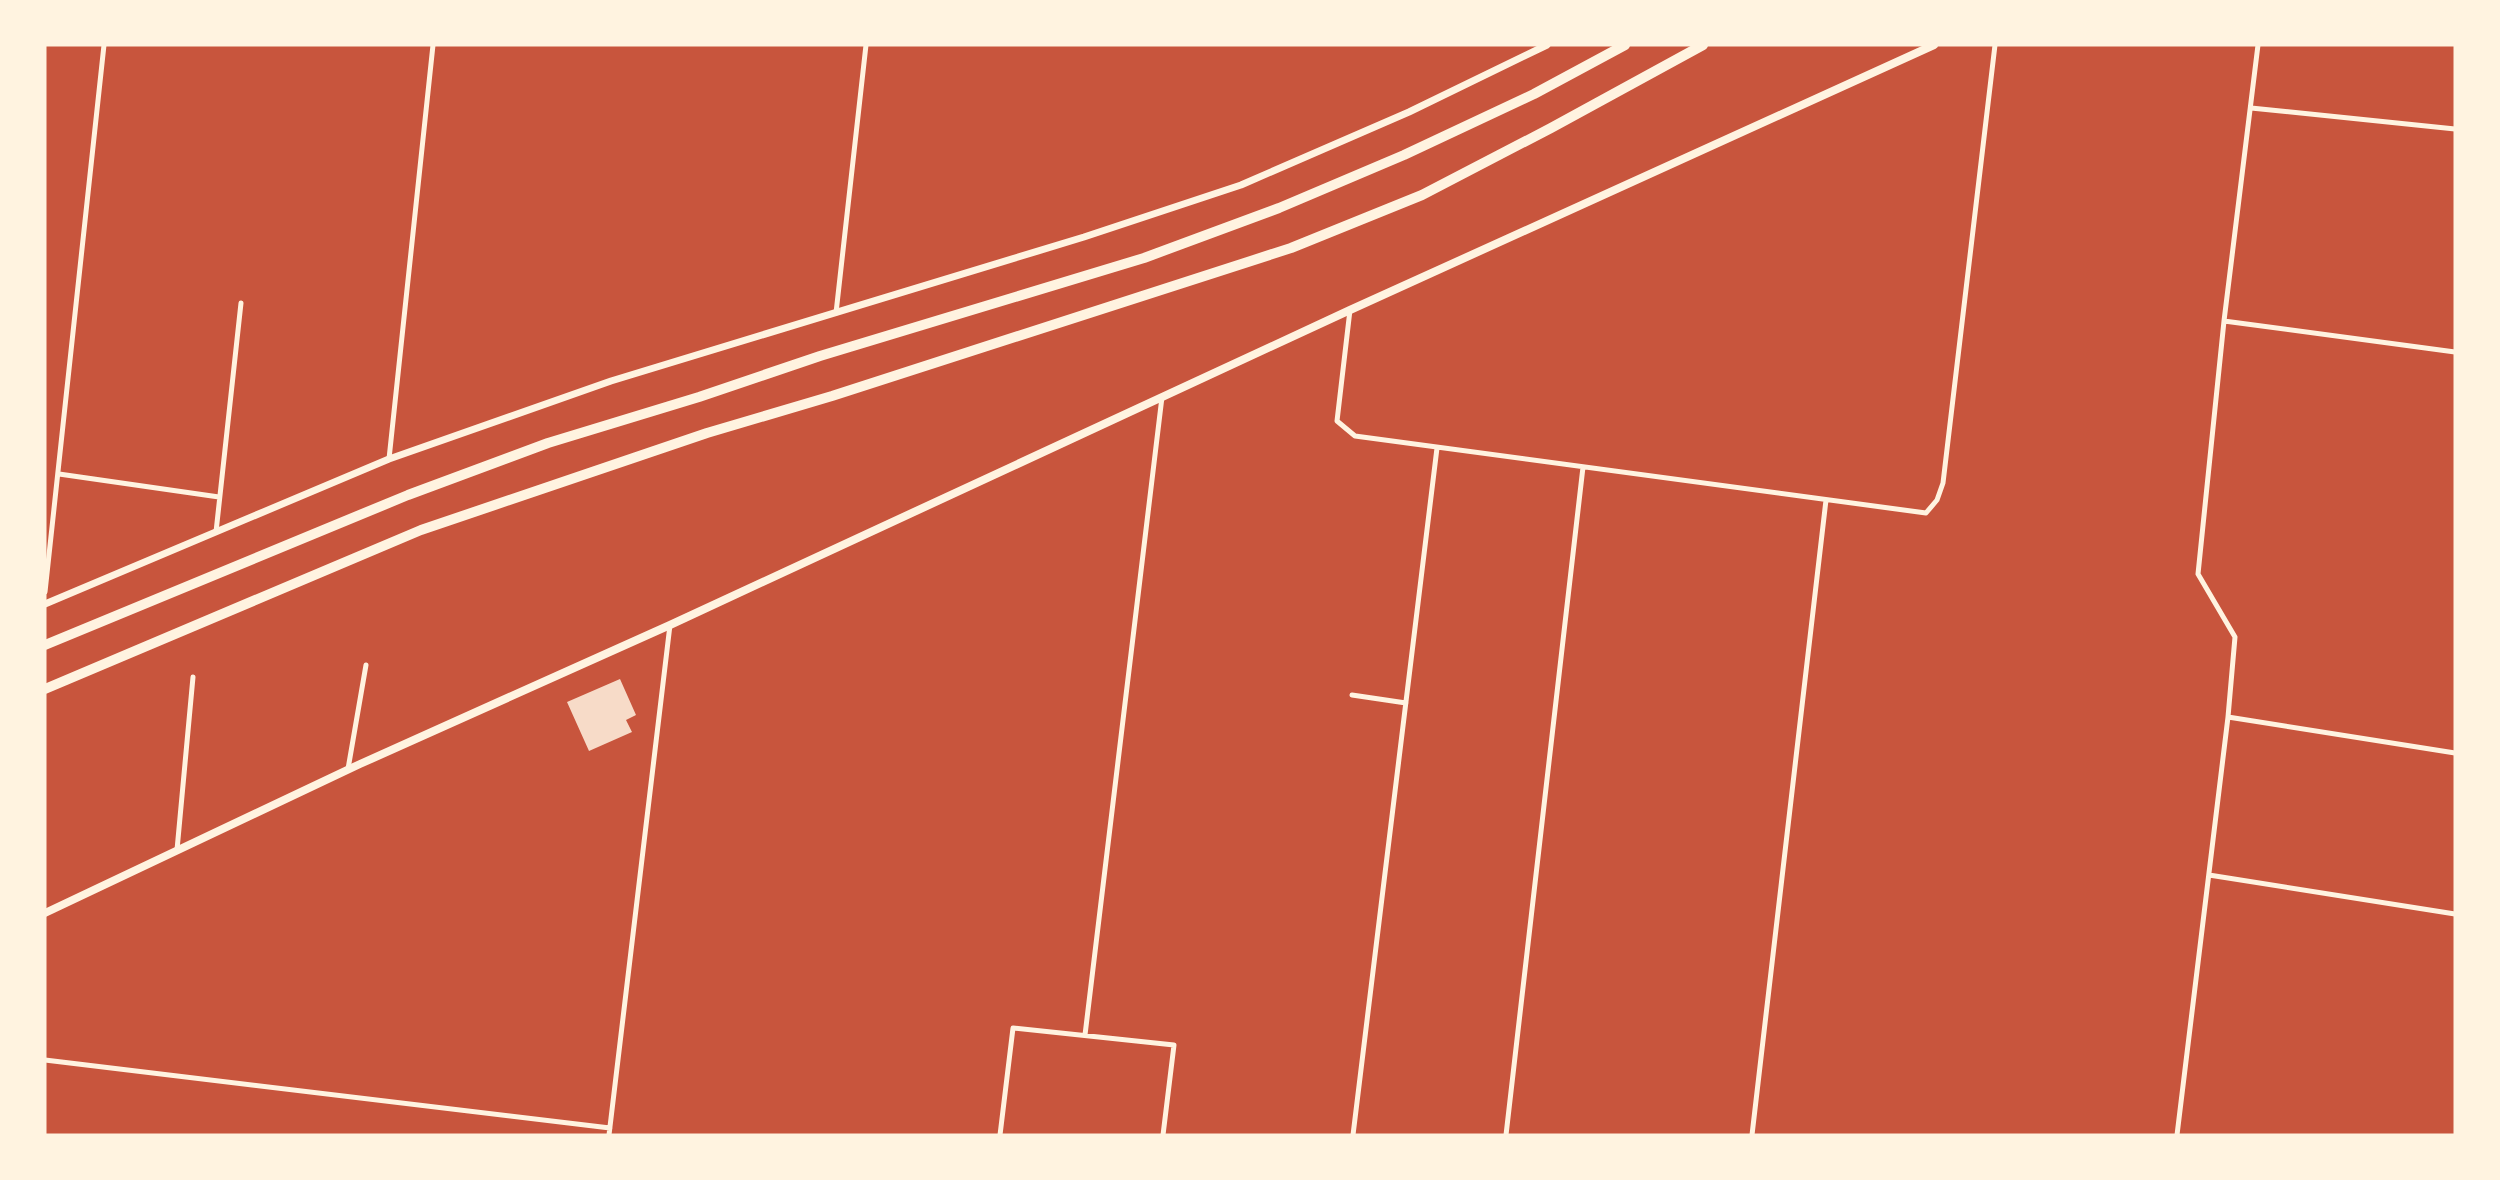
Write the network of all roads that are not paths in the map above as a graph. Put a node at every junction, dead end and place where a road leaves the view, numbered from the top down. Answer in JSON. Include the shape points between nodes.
{"nodes":[{"id":1,"x":104,"y":45,"type":"edge"},
{"id":2,"x":433,"y":45,"type":"edge"},
{"id":3,"x":866,"y":45,"type":"edge"},
{"id":4,"x":1546,"y":45,"type":"edge"},
{"id":5,"x":1625,"y":45,"type":"edge"},
{"id":6,"x":1703,"y":45,"type":"edge"},
{"id":7,"x":1934,"y":45,"type":"edge"},
{"id":8,"x":1995,"y":45,"type":"edge"},
{"id":9,"x":2258,"y":45,"type":"edge"},
{"id":10,"x":2251,"y":108,"type":"junction"},
{"id":11,"x":2455,"y":129,"type":"edge"},
{"id":12,"x":241,"y":303,"type":"dead end"},
{"id":13,"x":1350,"y":310,"type":"junction"},
{"id":14,"x":836,"y":314,"type":"junction"},
{"id":15,"x":2224,"y":321,"type":"junction"},
{"id":16,"x":2455,"y":352,"type":"edge"},
{"id":17,"x":1161,"y":397,"type":"junction"},
{"id":18,"x":1437,"y":448,"type":"junction"},
{"id":19,"x":389,"y":459,"type":"junction"},
{"id":20,"x":1583,"y":466,"type":"junction"},
{"id":21,"x":59,"y":474,"type":"junction"},
{"id":22,"x":219,"y":497,"type":"junction"},
{"id":23,"x":1826,"y":500,"type":"junction"},
{"id":24,"x":216,"y":532,"type":"junction"},
{"id":25,"x":45,"y":592,"type":"edge"},
{"id":26,"x":45,"y":604,"type":"edge"},
{"id":27,"x":670,"y":625,"type":"junction"},
{"id":28,"x":45,"y":645,"type":"edge"},
{"id":29,"x":366,"y":665,"type":"dead end"},
{"id":30,"x":193,"y":678,"type":"dead end"},
{"id":31,"x":45,"y":689,"type":"edge"},
{"id":32,"x":1352,"y":695,"type":"dead end"},
{"id":33,"x":1406,"y":703,"type":"junction"},
{"id":34,"x":2228,"y":717,"type":"junction"},
{"id":35,"x":2455,"y":753,"type":"edge"},
{"id":36,"x":348,"y":769,"type":"junction"},
{"id":37,"x":177,"y":850,"type":"junction"},
{"id":38,"x":2210,"y":875,"type":"junction"},
{"id":39,"x":45,"y":913,"type":"edge"},
{"id":40,"x":2455,"y":914,"type":"edge"},
{"id":41,"x":1085,"y":1035,"type":"junction"},
{"id":42,"x":45,"y":1060,"type":"edge"},
{"id":43,"x":610,"y":1132,"type":"edge"},
{"id":44,"x":1000,"y":1135,"type":"edge"},
{"id":45,"x":1163,"y":1135,"type":"edge"},
{"id":46,"x":1353,"y":1135,"type":"edge"},
{"id":47,"x":1506,"y":1135,"type":"edge"},
{"id":48,"x":1752,"y":1135,"type":"edge"},
{"id":49,"x":2177,"y":1135,"type":"edge"}],
"edges":[{"from":1,"to":21,"type":"street"},
{"from":2,"to":19,"type":"street"},
{"from":3,"to":14,"type":"street"},
{"from":4,"to":14,"type":"street","via":[[1408,112],[1241,185]]},
{"from":5,"to":28,"type":"highway","via":[[1534,94],[1280,208],[1144,258],[548,443],[408,495]]},
{"from":6,"to":31,"type":"highway","via":[[1422,195],[1291,248],[707,433],[421,530]]},
{"from":7,"to":13,"type":"main road"},
{"from":8,"to":23,"type":"street","via":[[1943,483],[1937,500],[1926,513]]},
{"from":9,"to":10,"type":"street"},
{"from":10,"to":11,"type":"street"},
{"from":10,"to":15,"type":"street"},
{"from":12,"to":22,"type":"street"},
{"from":13,"to":17,"type":"main road"},
{"from":13,"to":18,"type":"street","via":[[1337,421],[1355,436]]},
{"from":14,"to":19,"type":"street","via":[[610,381]]},
{"from":15,"to":16,"type":"street"},
{"from":15,"to":34,"type":"street","via":[[2198,574],[2235,637]]},
{"from":17,"to":27,"type":"main road"},
{"from":17,"to":41,"type":"street"},
{"from":18,"to":20,"type":"street"},
{"from":18,"to":33,"type":"street"},
{"from":19,"to":24,"type":"street"},
{"from":20,"to":23,"type":"street"},
{"from":20,"to":47,"type":"street"},
{"from":21,"to":22,"type":"street"},
{"from":21,"to":25,"type":"street"},
{"from":22,"to":24,"type":"street"},
{"from":23,"to":48,"type":"street"},
{"from":24,"to":26,"type":"street"},
{"from":27,"to":36,"type":"main road"},
{"from":27,"to":43,"type":"street"},
{"from":29,"to":36,"type":"street"},
{"from":30,"to":37,"type":"street"},
{"from":32,"to":33,"type":"street"},
{"from":33,"to":46,"type":"street"},
{"from":34,"to":35,"type":"street"},
{"from":34,"to":38,"type":"street"},
{"from":36,"to":37,"type":"main road"},
{"from":37,"to":39,"type":"main road"},
{"from":38,"to":40,"type":"street"},
{"from":38,"to":49,"type":"street"},
{"from":41,"to":44,"type":"street","via":[[1013,1028]]},
{"from":41,"to":45,"type":"street","via":[[1174,1045]]},
{"from":42,"to":43,"type":"street"}]}
